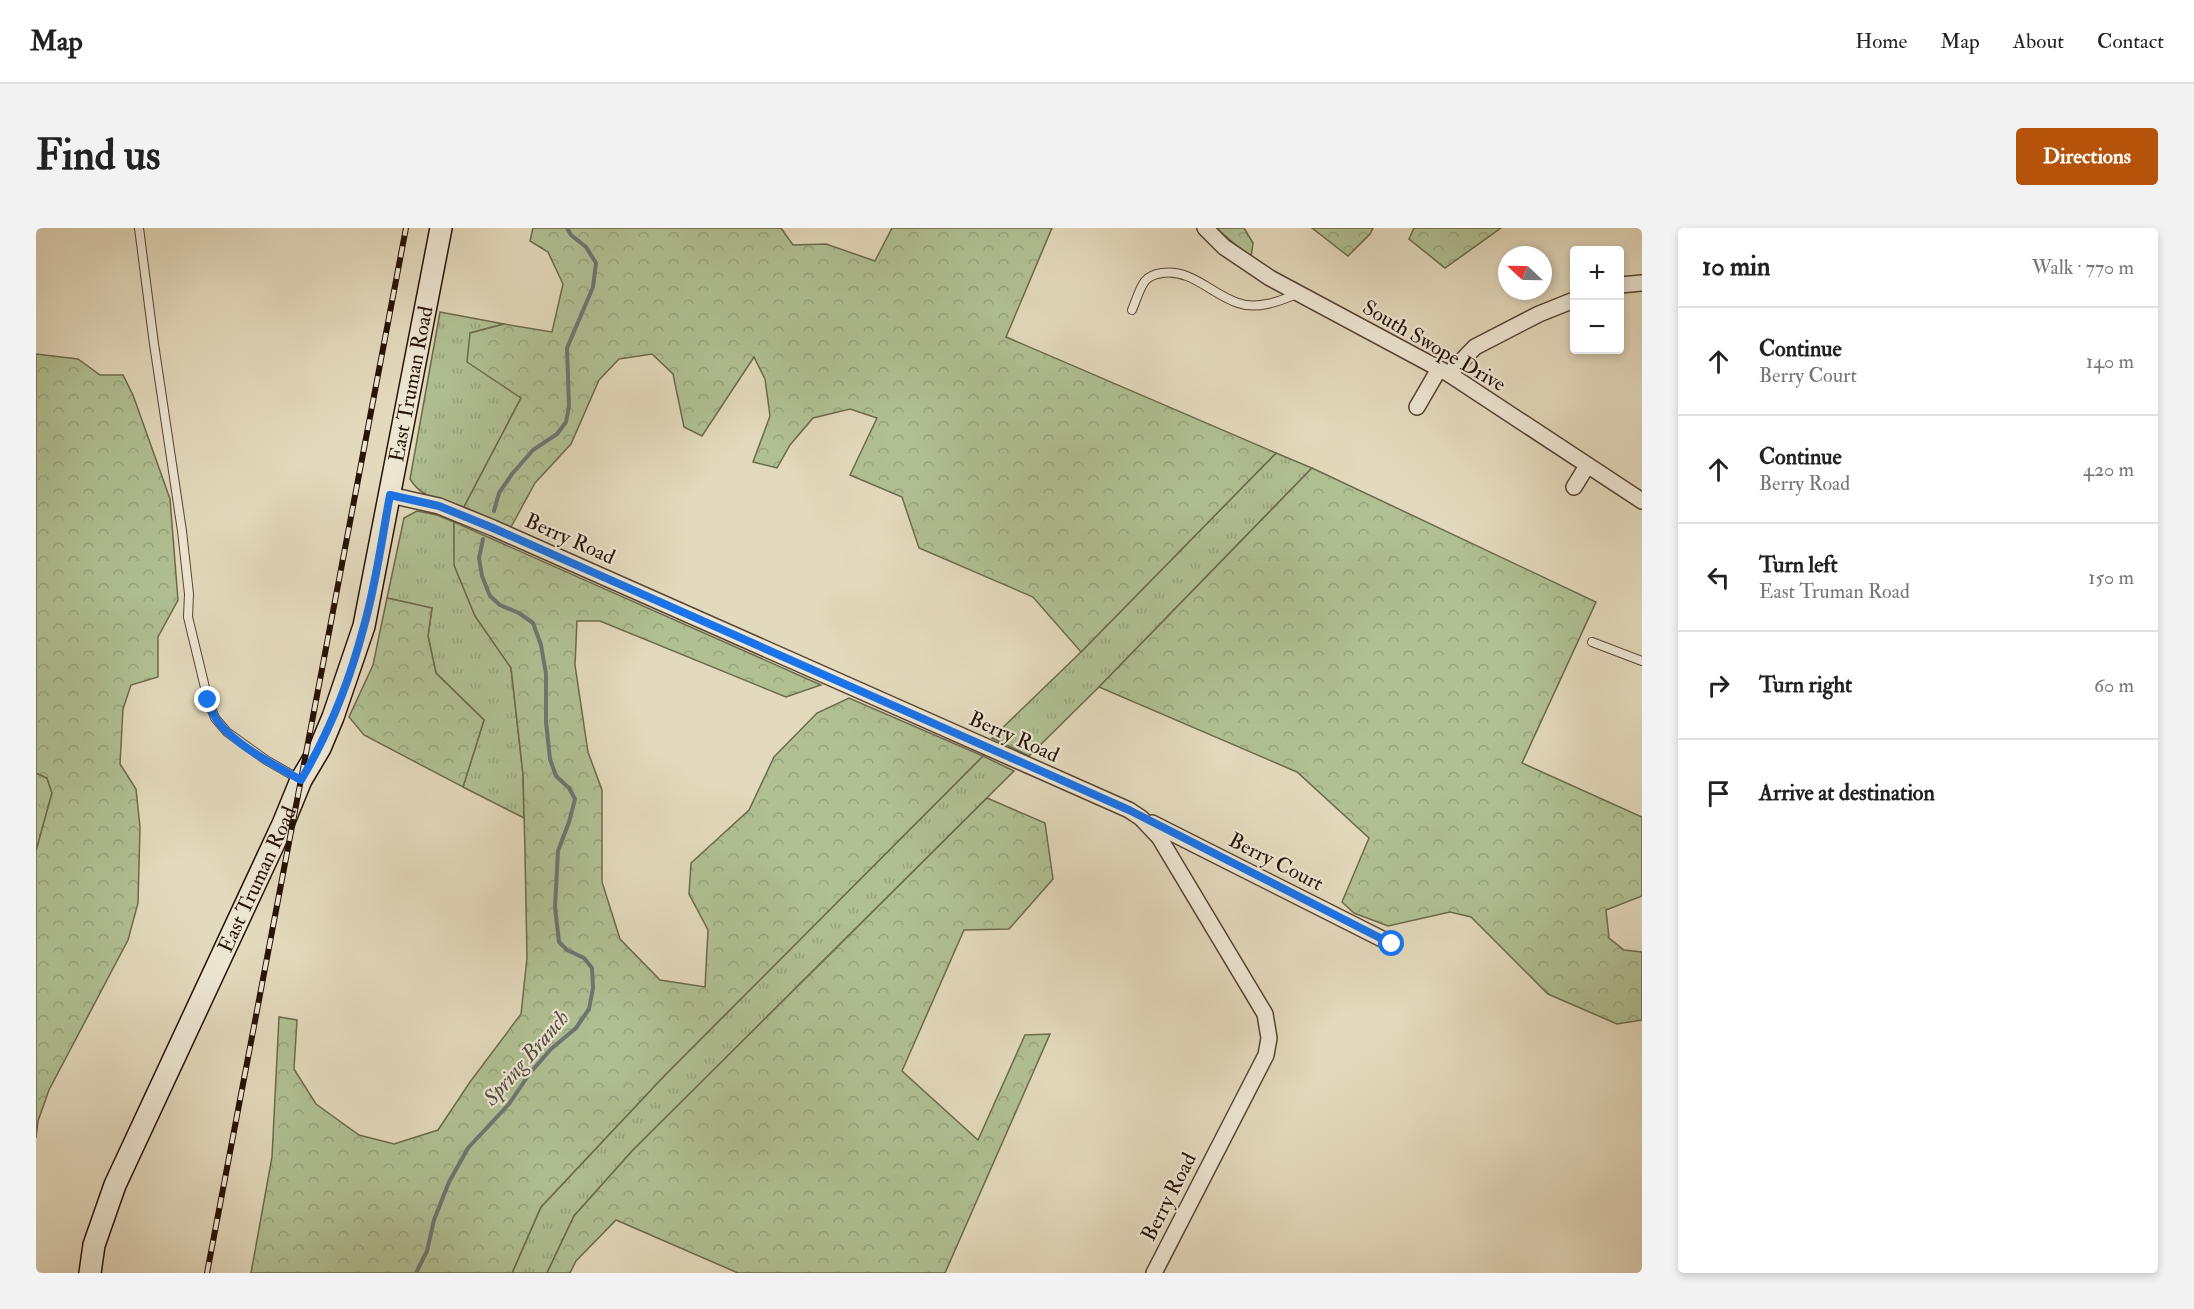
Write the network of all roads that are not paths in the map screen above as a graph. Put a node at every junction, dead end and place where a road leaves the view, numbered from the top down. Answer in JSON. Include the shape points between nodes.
{"nodes":[{"id":1,"x":139,"y":228,"type":"edge"},
{"id":2,"x":441,"y":228,"type":"edge"},
{"id":3,"x":1205,"y":228,"type":"edge"},
{"id":4,"x":1642,"y":283,"type":"edge"},
{"id":5,"x":1624,"y":285,"type":"edge"},
{"id":6,"x":1298,"y":293,"type":"junction"},
{"id":7,"x":1570,"y":302,"type":"edge"},
{"id":8,"x":1132,"y":310,"type":"dead end"},
{"id":9,"x":1444,"y":372,"type":"junction"},
{"id":10,"x":1417,"y":406,"type":"dead end"},
{"id":11,"x":1587,"y":466,"type":"junction"},
{"id":12,"x":1574,"y":487,"type":"dead end"},
{"id":13,"x":390,"y":495,"type":"junction"},
{"id":14,"x":1642,"y":501,"type":"edge"},
{"id":15,"x":1592,"y":642,"type":"dead end"},
{"id":16,"x":1642,"y":661,"type":"edge"},
{"id":17,"x":301,"y":780,"type":"junction"},
{"id":18,"x":1141,"y":818,"type":"junction"},
{"id":19,"x":1392,"y":944,"type":"dead end"},
{"id":20,"x":90,"y":1273,"type":"edge"},
{"id":21,"x":1154,"y":1273,"type":"edge"}],
"edges":[{"from":1,"to":17,"type":"lane","via":[[182,531],[188,617],[208,700],[215,718],[227,732]]},
{"from":2,"to":13,"type":"main road","name":"East Truman Road"},
{"from":3,"to":6,"type":"street","name":"South Swope Drive","via":[[1224,247]]},
{"from":4,"to":5,"type":"street"},
{"from":6,"to":8,"type":"lane","via":[[1278,302],[1251,306],[1239,304],[1191,277],[1161,273],[1146,279]]},
{"from":6,"to":9,"type":"street","name":"South Swope Drive"},
{"from":7,"to":9,"type":"street","via":[[1475,347]]},
{"from":9,"to":10,"type":"street"},
{"from":9,"to":11,"type":"street","name":"South Swope Drive"},
{"from":11,"to":12,"type":"street"},
{"from":11,"to":14,"type":"street","name":"South Swope Drive"},
{"from":13,"to":17,"type":"main road","name":"East Truman Road","via":[[364,626],[333,717]]},
{"from":13,"to":18,"type":"street","name":"Berry Road","via":[[439,506],[493,528]]},
{"from":15,"to":16,"type":"lane"},
{"from":17,"to":20,"type":"main road","name":"East Truman Road","via":[[114,1185],[94,1245]]},
{"from":18,"to":19,"type":"street","name":"Berry Court"},
{"from":18,"to":21,"type":"street","name":"Berry Road","via":[[1159,837],[1265,1014],[1269,1038],[1266,1055]]}]}
